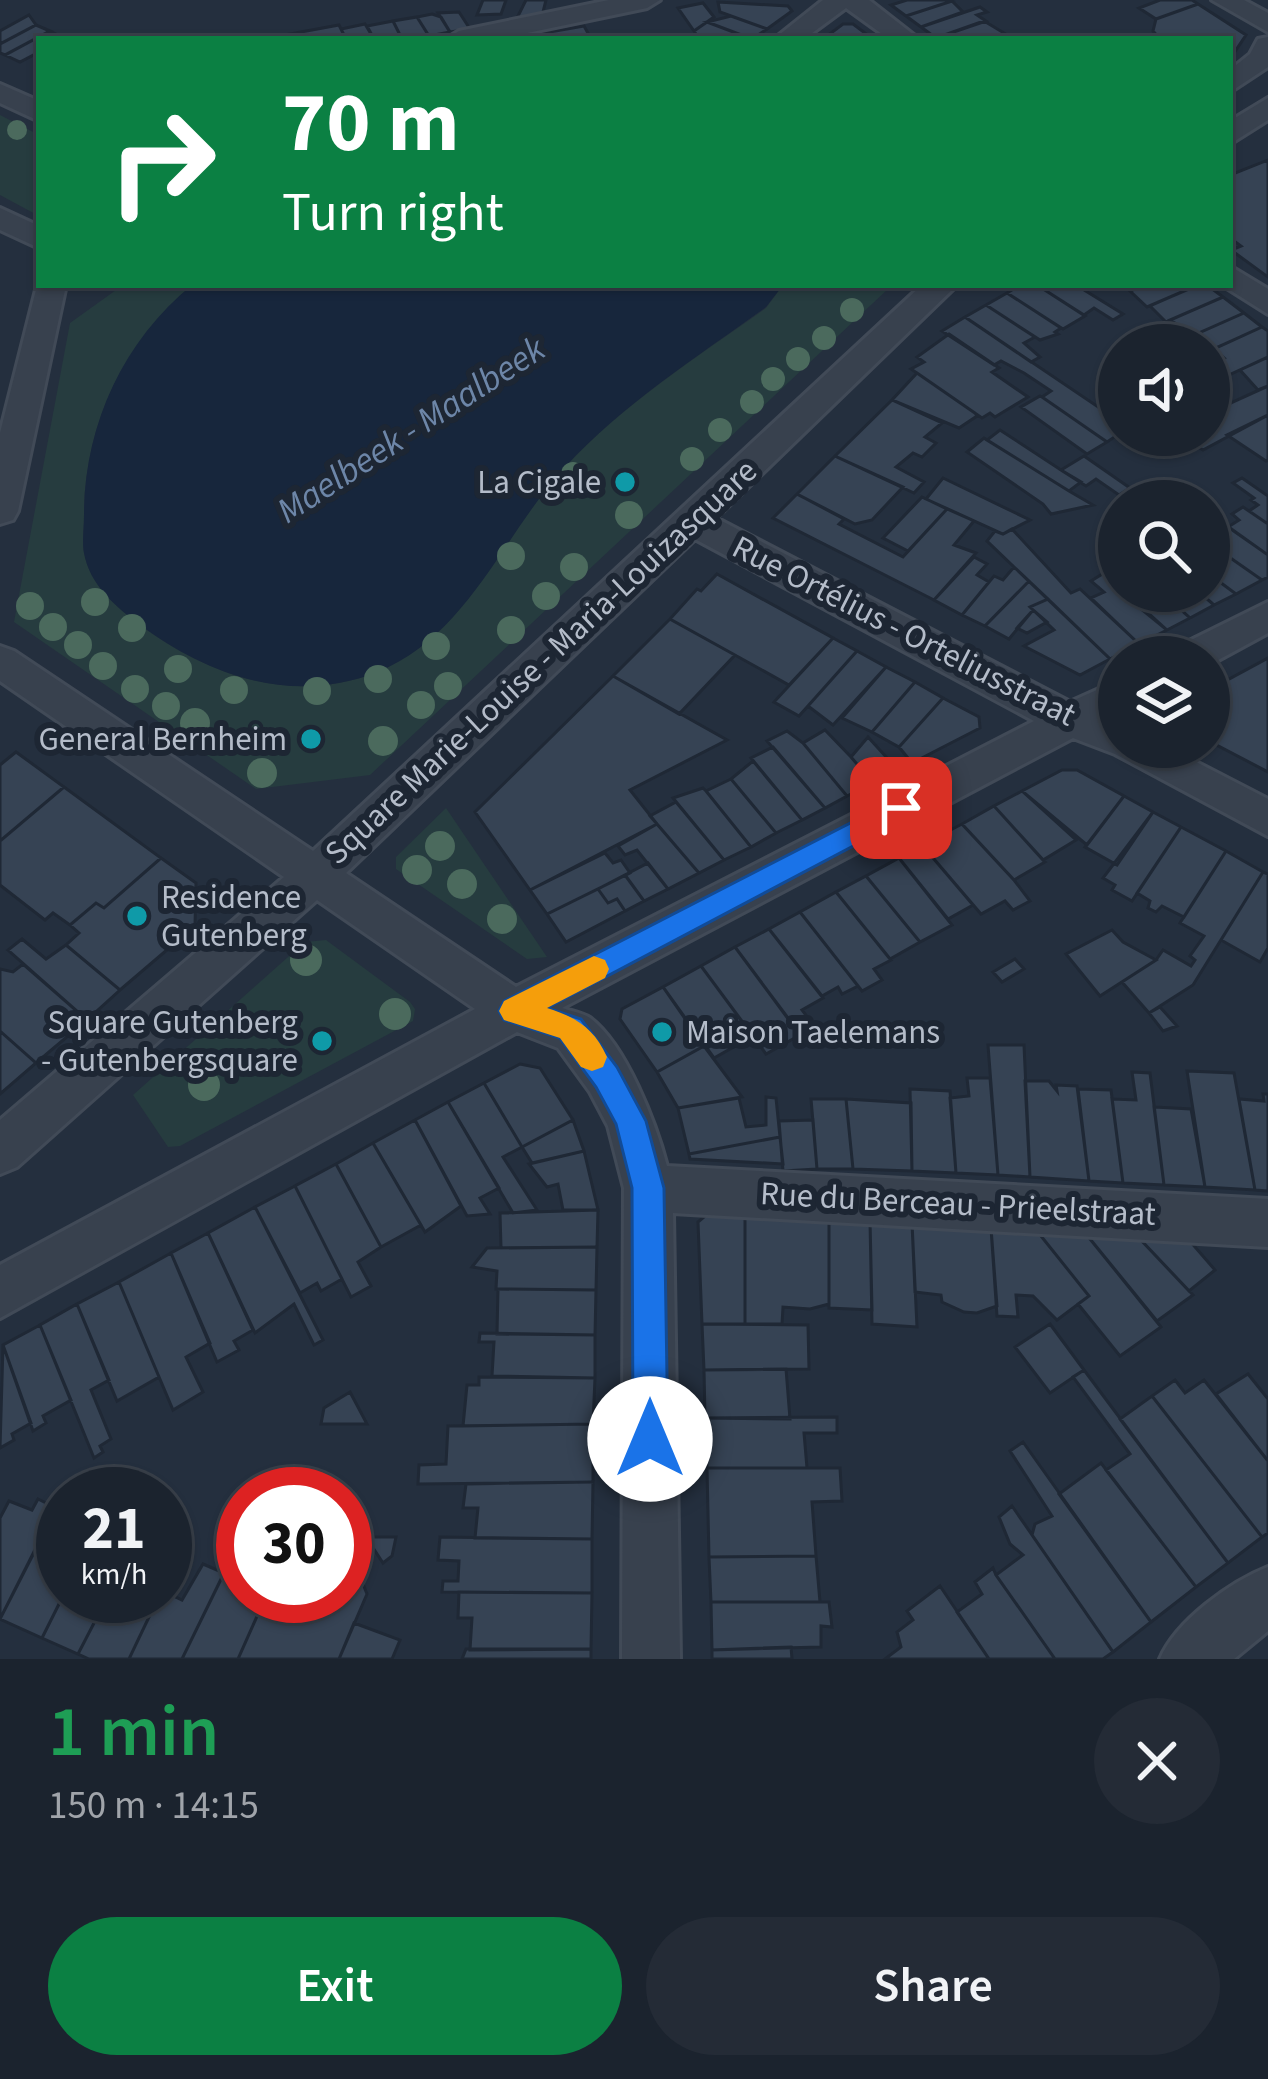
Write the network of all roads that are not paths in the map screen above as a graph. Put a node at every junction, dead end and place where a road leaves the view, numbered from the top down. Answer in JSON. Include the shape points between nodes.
{"nodes":[{"id":1,"x":647,"y":0,"type":"edge"},
{"id":2,"x":840,"y":0,"type":"edge"},
{"id":3,"x":852,"y":0,"type":"edge"},
{"id":4,"x":1226,"y":0,"type":"edge"},
{"id":5,"x":1268,"y":25,"type":"edge"},
{"id":6,"x":473,"y":36,"type":"edge"},
{"id":7,"x":791,"y":36,"type":"edge"},
{"id":8,"x":902,"y":36,"type":"edge"},
{"id":9,"x":1268,"y":45,"type":"edge"},
{"id":10,"x":1233,"y":82,"type":"edge"},
{"id":11,"x":0,"y":92,"type":"edge"},
{"id":12,"x":1268,"y":106,"type":"edge"},
{"id":13,"x":36,"y":110,"type":"edge"},
{"id":14,"x":1233,"y":133,"type":"edge"},
{"id":15,"x":0,"y":218,"type":"edge"},
{"id":16,"x":36,"y":236,"type":"edge"},
{"id":17,"x":1233,"y":278,"type":"edge"},
{"id":18,"x":938,"y":288,"type":"edge"},
{"id":19,"x":47,"y":295,"type":"edge"},
{"id":20,"x":1268,"y":304,"type":"edge"},
{"id":21,"x":0,"y":511,"type":"edge"},
{"id":22,"x":690,"y":520,"type":"junction"},
{"id":23,"x":1268,"y":616,"type":"edge"},
{"id":24,"x":1230,"y":636,"type":"edge"},
{"id":25,"x":0,"y":661,"type":"edge"},
{"id":26,"x":1098,"y":706,"type":"edge"},
{"id":27,"x":1071,"y":719,"type":"junction"},
{"id":28,"x":1098,"y":731,"type":"edge"},
{"id":29,"x":1171,"y":768,"type":"edge"},
{"id":30,"x":1268,"y":819,"type":"edge"},
{"id":31,"x":316,"y":875,"type":"junction"},
{"id":32,"x":514,"y":1011,"type":"junction"},
{"id":33,"x":0,"y":1151,"type":"edge"},
{"id":34,"x":648,"y":1188,"type":"junction"},
{"id":35,"x":1268,"y":1223,"type":"edge"},
{"id":36,"x":0,"y":1292,"type":"edge"},
{"id":37,"x":1268,"y":1595,"type":"edge"},
{"id":38,"x":651,"y":1659,"type":"edge"},
{"id":39,"x":1189,"y":1659,"type":"edge"}],
"edges":[{"from":1,"to":6,"type":"street"},
{"from":2,"to":7,"type":"street"},
{"from":3,"to":8,"type":"street"},
{"from":4,"to":5,"type":"street"},
{"from":9,"to":10,"type":"street"},
{"from":11,"to":13,"type":"street"},
{"from":12,"to":14,"type":"street"},
{"from":15,"to":16,"type":"street"},
{"from":17,"to":20,"type":"street"},
{"from":18,"to":22,"type":"street","name":"Square Marie-Louise - Maria-Louizasquare"},
{"from":19,"to":21,"type":"street"},
{"from":22,"to":27,"type":"street","name":"Rue Ortélius - Orteliusstraat"},
{"from":22,"to":31,"type":"street","name":"Square Marie-Louise - Maria-Louizasquare"},
{"from":23,"to":24,"type":"street"},
{"from":25,"to":31,"type":"street","name":"Square Marie-Louise - Maria-Louizasquare"},
{"from":26,"to":27,"type":"street"},
{"from":27,"to":28,"type":"street","name":"Rue Ortélius - Orteliusstraat"},
{"from":27,"to":32,"type":"street"},
{"from":29,"to":30,"type":"street"},
{"from":31,"to":32,"type":"street"},
{"from":31,"to":33,"type":"street"},
{"from":32,"to":34,"type":"street","via":[[574,1034],[631,1121]]},
{"from":32,"to":36,"type":"street"},
{"from":34,"to":35,"type":"street","name":"Rue du Berceau - Prieelstraat"},
{"from":34,"to":38,"type":"street"},
{"from":37,"to":39,"type":"street"}]}
